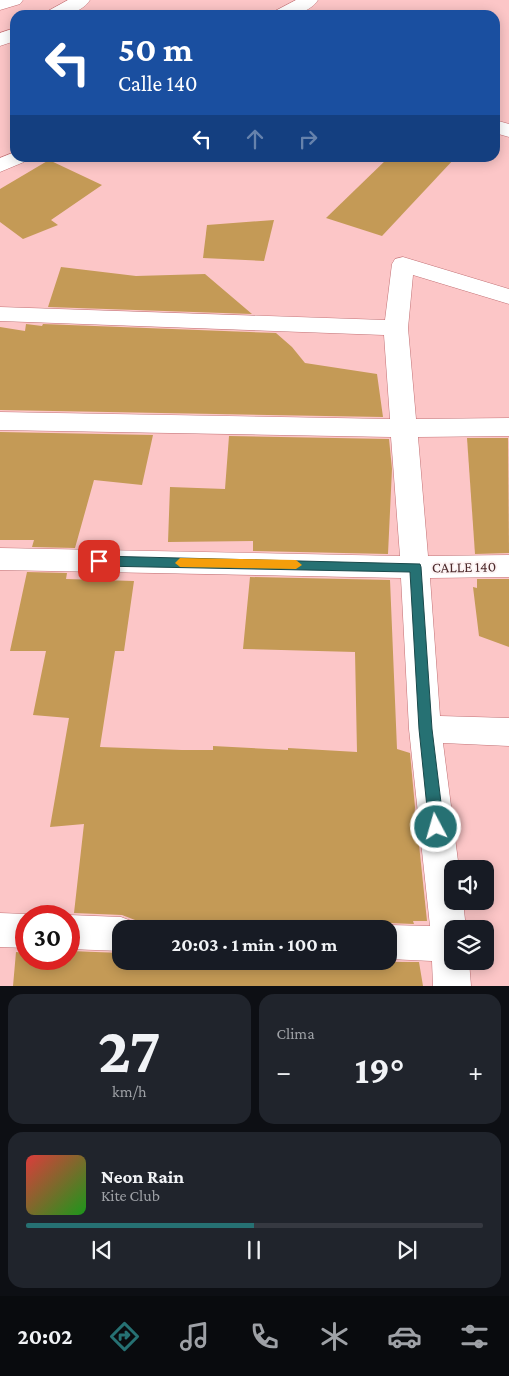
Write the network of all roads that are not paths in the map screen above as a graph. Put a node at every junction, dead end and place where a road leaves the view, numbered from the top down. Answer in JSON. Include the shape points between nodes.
{"nodes":[{"id":1,"x":14,"y":0,"type":"edge"},
{"id":2,"x":81,"y":0,"type":"edge"},
{"id":3,"x":309,"y":0,"type":"edge"},
{"id":4,"x":0,"y":5,"type":"edge"},
{"id":5,"x":63,"y":10,"type":"edge"},
{"id":6,"x":290,"y":10,"type":"edge"},
{"id":7,"x":509,"y":297,"type":"edge"},
{"id":8,"x":0,"y":314,"type":"edge"},
{"id":9,"x":396,"y":328,"type":"junction"},
{"id":10,"x":0,"y":421,"type":"edge"},
{"id":11,"x":509,"y":427,"type":"edge"},
{"id":12,"x":404,"y":428,"type":"junction"},
{"id":13,"x":0,"y":559,"type":"edge"},
{"id":14,"x":509,"y":566,"type":"edge"},
{"id":15,"x":415,"y":567,"type":"junction"},
{"id":16,"x":425,"y":729,"type":"junction"},
{"id":17,"x":509,"y":732,"type":"edge"},
{"id":18,"x":447,"y":920,"type":"edge"},
{"id":19,"x":0,"y":930,"type":"edge"},
{"id":20,"x":15,"y":931,"type":"edge"},
{"id":21,"x":80,"y":932,"type":"edge"},
{"id":22,"x":112,"y":934,"type":"edge"},
{"id":23,"x":397,"y":942,"type":"edge"},
{"id":24,"x":444,"y":944,"type":"edge"},
{"id":25,"x":451,"y":970,"type":"edge"},
{"id":26,"x":452,"y":986,"type":"edge"}],
"edges":[{"from":1,"to":4,"type":"street"},
{"from":2,"to":5,"type":"street"},
{"from":3,"to":6,"type":"street"},
{"from":7,"to":9,"type":"street","via":[[403,264]]},
{"from":8,"to":9,"type":"street"},
{"from":9,"to":12,"type":"street"},
{"from":10,"to":12,"type":"street"},
{"from":11,"to":12,"type":"street"},
{"from":12,"to":15,"type":"street"},
{"from":13,"to":15,"type":"street","name":"CALLE 140"},
{"from":14,"to":15,"type":"street","name":"CALLE 140"},
{"from":15,"to":16,"type":"street"},
{"from":16,"to":17,"type":"street"},
{"from":16,"to":18,"type":"street"},
{"from":19,"to":20,"type":"street"},
{"from":21,"to":22,"type":"street"},
{"from":23,"to":24,"type":"street"},
{"from":25,"to":26,"type":"street"}]}
